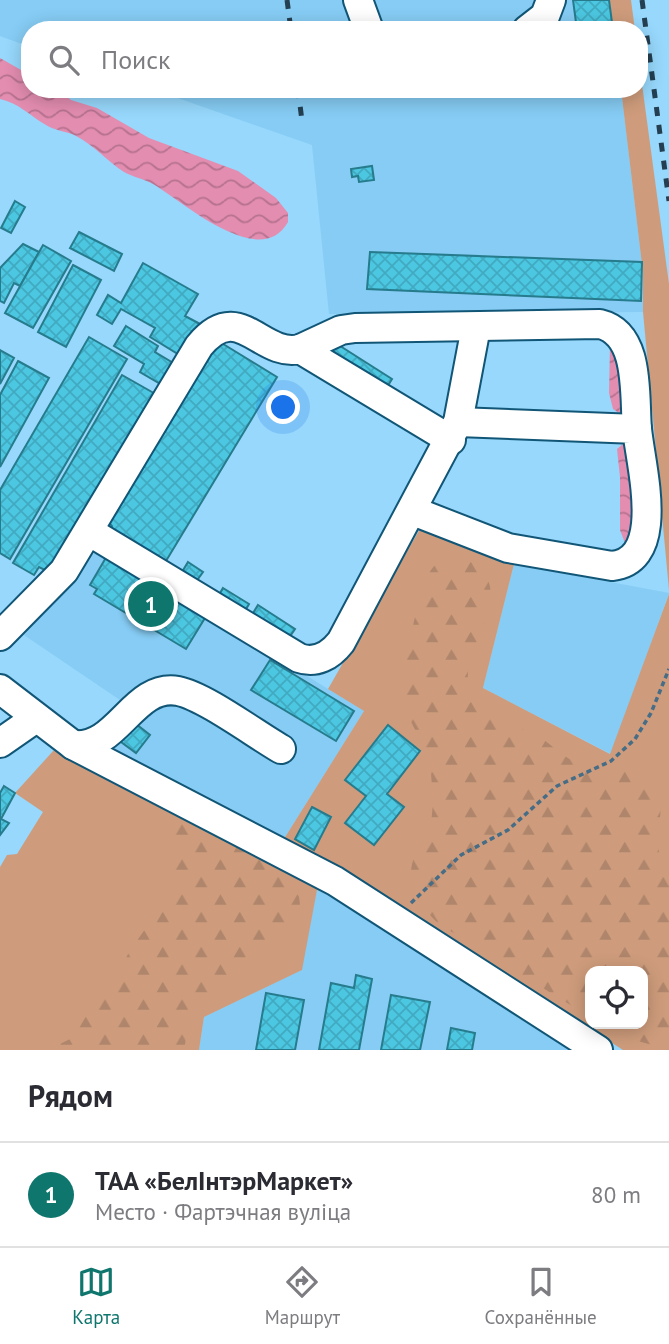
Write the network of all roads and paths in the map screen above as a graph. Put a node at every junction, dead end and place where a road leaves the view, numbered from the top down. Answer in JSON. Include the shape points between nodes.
{"nodes":[{"id":1,"x":359,"y":0,"type":"edge"},
{"id":2,"x":551,"y":0,"type":"edge"},
{"id":3,"x":366,"y":21,"type":"edge"},
{"id":4,"x":539,"y":21,"type":"edge"},
{"id":5,"x":476,"y":327,"type":"junction"},
{"id":6,"x":300,"y":349,"type":"junction"},
{"id":7,"x":637,"y":429,"type":"junction"},
{"id":8,"x":455,"y":431,"type":"junction"},
{"id":9,"x":414,"y":511,"type":"junction"},
{"id":10,"x":90,"y":532,"type":"junction"},
{"id":11,"x":0,"y":636,"type":"edge"},
{"id":12,"x":669,"y":669,"type":"edge"},
{"id":13,"x":0,"y":688,"type":"edge"},
{"id":14,"x":36,"y":719,"type":"junction"},
{"id":15,"x":0,"y":743,"type":"edge"},
{"id":16,"x":74,"y":746,"type":"junction"},
{"id":17,"x":281,"y":749,"type":"dead end"},
{"id":18,"x":393,"y":921,"type":"junction"},
{"id":19,"x":598,"y":1050,"type":"edge"}],
"edges":[{"from":1,"to":3,"type":"street"},
{"from":2,"to":4,"type":"street"},
{"from":5,"to":6,"type":"street","via":[[341,330]]},
{"from":5,"to":7,"type":"street","via":[[612,327],[621,334],[629,355]]},
{"from":5,"to":8,"type":"street"},
{"from":6,"to":8,"type":"street"},
{"from":6,"to":10,"type":"street","via":[[284,350],[239,327],[215,330]]},
{"from":7,"to":8,"type":"street"},
{"from":7,"to":9,"type":"street","via":[[647,524],[642,548],[624,565],[508,548]]},
{"from":8,"to":9,"type":"street"},
{"from":9,"to":10,"type":"street","via":[[341,642],[327,656],[315,660],[299,658]]},
{"from":10,"to":11,"type":"street","via":[[52,586]]},
{"from":12,"to":18,"type":"path","via":[[635,739],[611,761],[557,786],[508,830],[461,855]]},
{"from":13,"to":14,"type":"street"},
{"from":14,"to":15,"type":"street"},
{"from":14,"to":16,"type":"street"},
{"from":16,"to":17,"type":"street","via":[[99,741],[149,697],[170,690],[190,695]]},
{"from":16,"to":18,"type":"street","via":[[335,881]]},
{"from":18,"to":19,"type":"street"}]}
